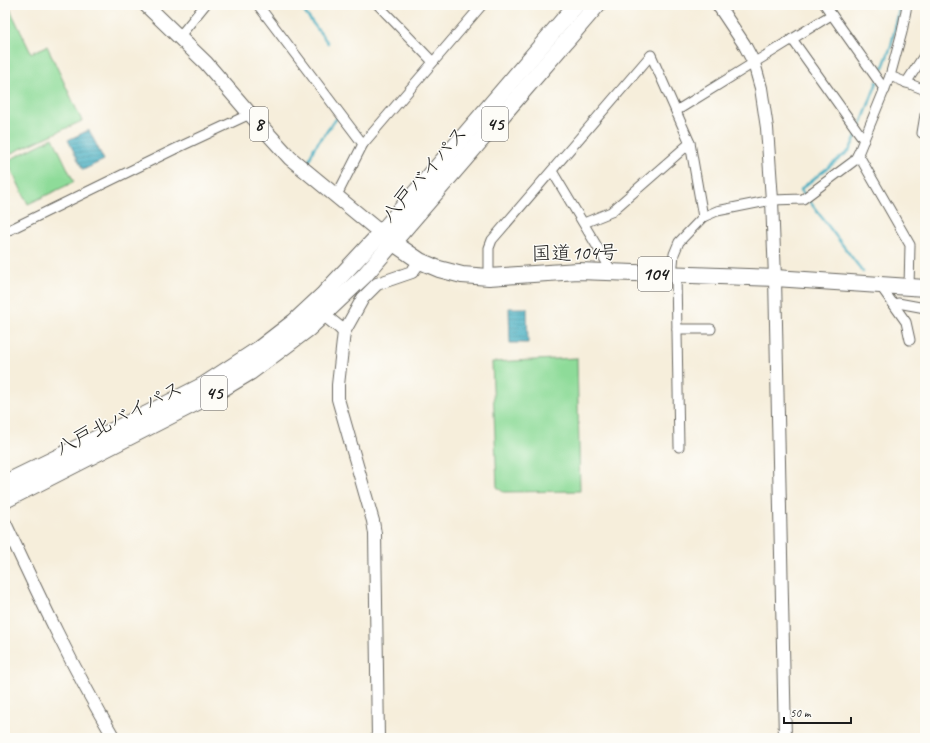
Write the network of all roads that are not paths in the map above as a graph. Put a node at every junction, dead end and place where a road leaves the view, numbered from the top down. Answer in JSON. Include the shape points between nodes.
{"nodes":[{"id":1,"x":146,"y":5,"type":"edge"},
{"id":2,"x":205,"y":5,"type":"edge"},
{"id":3,"x":258,"y":5,"type":"edge"},
{"id":4,"x":482,"y":5,"type":"edge"},
{"id":5,"x":576,"y":5,"type":"edge"},
{"id":6,"x":597,"y":5,"type":"edge"},
{"id":7,"x":718,"y":5,"type":"edge"},
{"id":8,"x":824,"y":5,"type":"edge"},
{"id":9,"x":907,"y":5,"type":"edge"},
{"id":10,"x":381,"y":6,"type":"edge"},
{"id":11,"x":831,"y":15,"type":"junction"},
{"id":12,"x":179,"y":37,"type":"junction"},
{"id":13,"x":792,"y":39,"type":"junction"},
{"id":14,"x":925,"y":54,"type":"edge"},
{"id":15,"x":433,"y":62,"type":"junction"},
{"id":16,"x":754,"y":63,"type":"junction"},
{"id":17,"x":890,"y":76,"type":"junction"},
{"id":18,"x":906,"y":83,"type":"junction"},
{"id":19,"x":885,"y":90,"type":"junction"},
{"id":20,"x":925,"y":90,"type":"edge"},
{"id":21,"x":676,"y":111,"type":"junction"},
{"id":22,"x":250,"y":114,"type":"junction"},
{"id":23,"x":925,"y":115,"type":"edge"},
{"id":24,"x":925,"y":134,"type":"edge"},
{"id":25,"x":864,"y":140,"type":"junction"},
{"id":26,"x":690,"y":143,"type":"junction"},
{"id":27,"x":363,"y":144,"type":"junction"},
{"id":28,"x":858,"y":154,"type":"junction"},
{"id":29,"x":552,"y":170,"type":"junction"},
{"id":30,"x":336,"y":197,"type":"junction"},
{"id":31,"x":772,"y":200,"type":"junction"},
{"id":32,"x":703,"y":217,"type":"junction"},
{"id":33,"x":584,"y":223,"type":"junction"},
{"id":34,"x":5,"y":232,"type":"edge"},
{"id":35,"x":387,"y":238,"type":"junction"},
{"id":36,"x":420,"y":261,"type":"junction"},
{"id":37,"x":613,"y":273,"type":"junction"},
{"id":38,"x":674,"y":275,"type":"junction"},
{"id":39,"x":488,"y":277,"type":"junction"},
{"id":40,"x":775,"y":278,"type":"junction"},
{"id":41,"x":879,"y":284,"type":"junction"},
{"id":42,"x":909,"y":287,"type":"junction"},
{"id":43,"x":925,"y":288,"type":"edge"},
{"id":44,"x":895,"y":305,"type":"junction"},
{"id":45,"x":925,"y":308,"type":"edge"},
{"id":46,"x":324,"y":315,"type":"junction"},
{"id":47,"x":677,"y":329,"type":"junction"},
{"id":48,"x":710,"y":329,"type":"dead end"},
{"id":49,"x":344,"y":332,"type":"junction"},
{"id":50,"x":910,"y":340,"type":"dead end"},
{"id":51,"x":679,"y":446,"type":"dead end"},
{"id":52,"x":5,"y":483,"type":"edge"},
{"id":53,"x":5,"y":500,"type":"edge"},
{"id":54,"x":5,"y":523,"type":"edge"},
{"id":55,"x":114,"y":738,"type":"edge"},
{"id":56,"x":378,"y":738,"type":"edge"},
{"id":57,"x":785,"y":738,"type":"edge"}],
"edges":[{"from":1,"to":12,"type":"main road","number":"8"},
{"from":2,"to":12,"type":"street"},
{"from":3,"to":27,"type":"street"},
{"from":4,"to":15,"type":"street"},
{"from":5,"to":35,"type":"highway","name":"八戸バイパス","number":"45"},
{"from":6,"to":35,"type":"highway","name":"八戸バイパス","number":"45"},
{"from":7,"to":16,"type":"street"},
{"from":8,"to":11,"type":"street"},
{"from":9,"to":17,"type":"street"},
{"from":10,"to":15,"type":"street"},
{"from":11,"to":13,"type":"street"},
{"from":11,"to":19,"type":"street"},
{"from":12,"to":22,"type":"main road","number":"8","via":[[206,63]]},
{"from":13,"to":16,"type":"street"},
{"from":13,"to":25,"type":"street"},
{"from":14,"to":18,"type":"street"},
{"from":15,"to":27,"type":"street"},
{"from":16,"to":21,"type":"street"},
{"from":16,"to":31,"type":"street","via":[[767,128]]},
{"from":17,"to":18,"type":"street"},
{"from":17,"to":19,"type":"street"},
{"from":18,"to":20,"type":"street"},
{"from":19,"to":25,"type":"street"},
{"from":21,"to":26,"type":"street"},
{"from":21,"to":29,"type":"street","via":[[651,55]]},
{"from":22,"to":30,"type":"main road","number":"8","via":[[290,158]]},
{"from":22,"to":34,"type":"street"},
{"from":23,"to":24,"type":"street","via":[[922,133]]},
{"from":25,"to":28,"type":"street"},
{"from":26,"to":32,"type":"street"},
{"from":26,"to":33,"type":"street","via":[[611,212]]},
{"from":27,"to":30,"type":"street"},
{"from":28,"to":31,"type":"street","via":[[854,161],[803,199]]},
{"from":28,"to":42,"type":"street","via":[[910,245]]},
{"from":29,"to":33,"type":"street"},
{"from":29,"to":39,"type":"street","via":[[492,240],[488,248]]},
{"from":30,"to":35,"type":"main road","number":"8"},
{"from":31,"to":32,"type":"street","via":[[717,211]]},
{"from":31,"to":40,"type":"street"},
{"from":32,"to":38,"type":"street","via":[[679,242],[674,254]]},
{"from":33,"to":37,"type":"street"},
{"from":35,"to":36,"type":"highway","name":"国道104号","number":"104"},
{"from":35,"to":46,"type":"highway","name":"八戸北バイパス","number":"45","via":[[364,276]]},
{"from":35,"to":52,"type":"highway","name":"八戸北バイパス","number":"45","via":[[294,322],[259,349],[204,385]]},
{"from":36,"to":39,"type":"highway","name":"国道104号","number":"104","via":[[439,270]]},
{"from":36,"to":49,"type":"street","via":[[412,272],[376,284],[363,298]]},
{"from":37,"to":38,"type":"highway","name":"国道104号","number":"104"},
{"from":37,"to":39,"type":"highway","name":"国道104号","number":"104","via":[[578,271]]},
{"from":38,"to":40,"type":"highway","name":"国道104号","number":"104"},
{"from":38,"to":47,"type":"street"},
{"from":40,"to":41,"type":"highway","name":"国道104号","number":"104"},
{"from":40,"to":57,"type":"street"},
{"from":41,"to":42,"type":"highway","name":"国道104号","number":"104"},
{"from":41,"to":44,"type":"street"},
{"from":42,"to":43,"type":"highway","name":"国道104号","number":"104"},
{"from":44,"to":45,"type":"street","via":[[898,303]]},
{"from":44,"to":50,"type":"street","via":[[906,322]]},
{"from":46,"to":49,"type":"street"},
{"from":46,"to":53,"type":"highway","name":"八戸北バイパス","number":"45","via":[[284,348],[220,390]]},
{"from":47,"to":48,"type":"street"},
{"from":47,"to":51,"type":"street"},
{"from":49,"to":56,"type":"street","via":[[338,399],[374,521]]},
{"from":54,"to":55,"type":"street","via":[[94,704]]}]}
